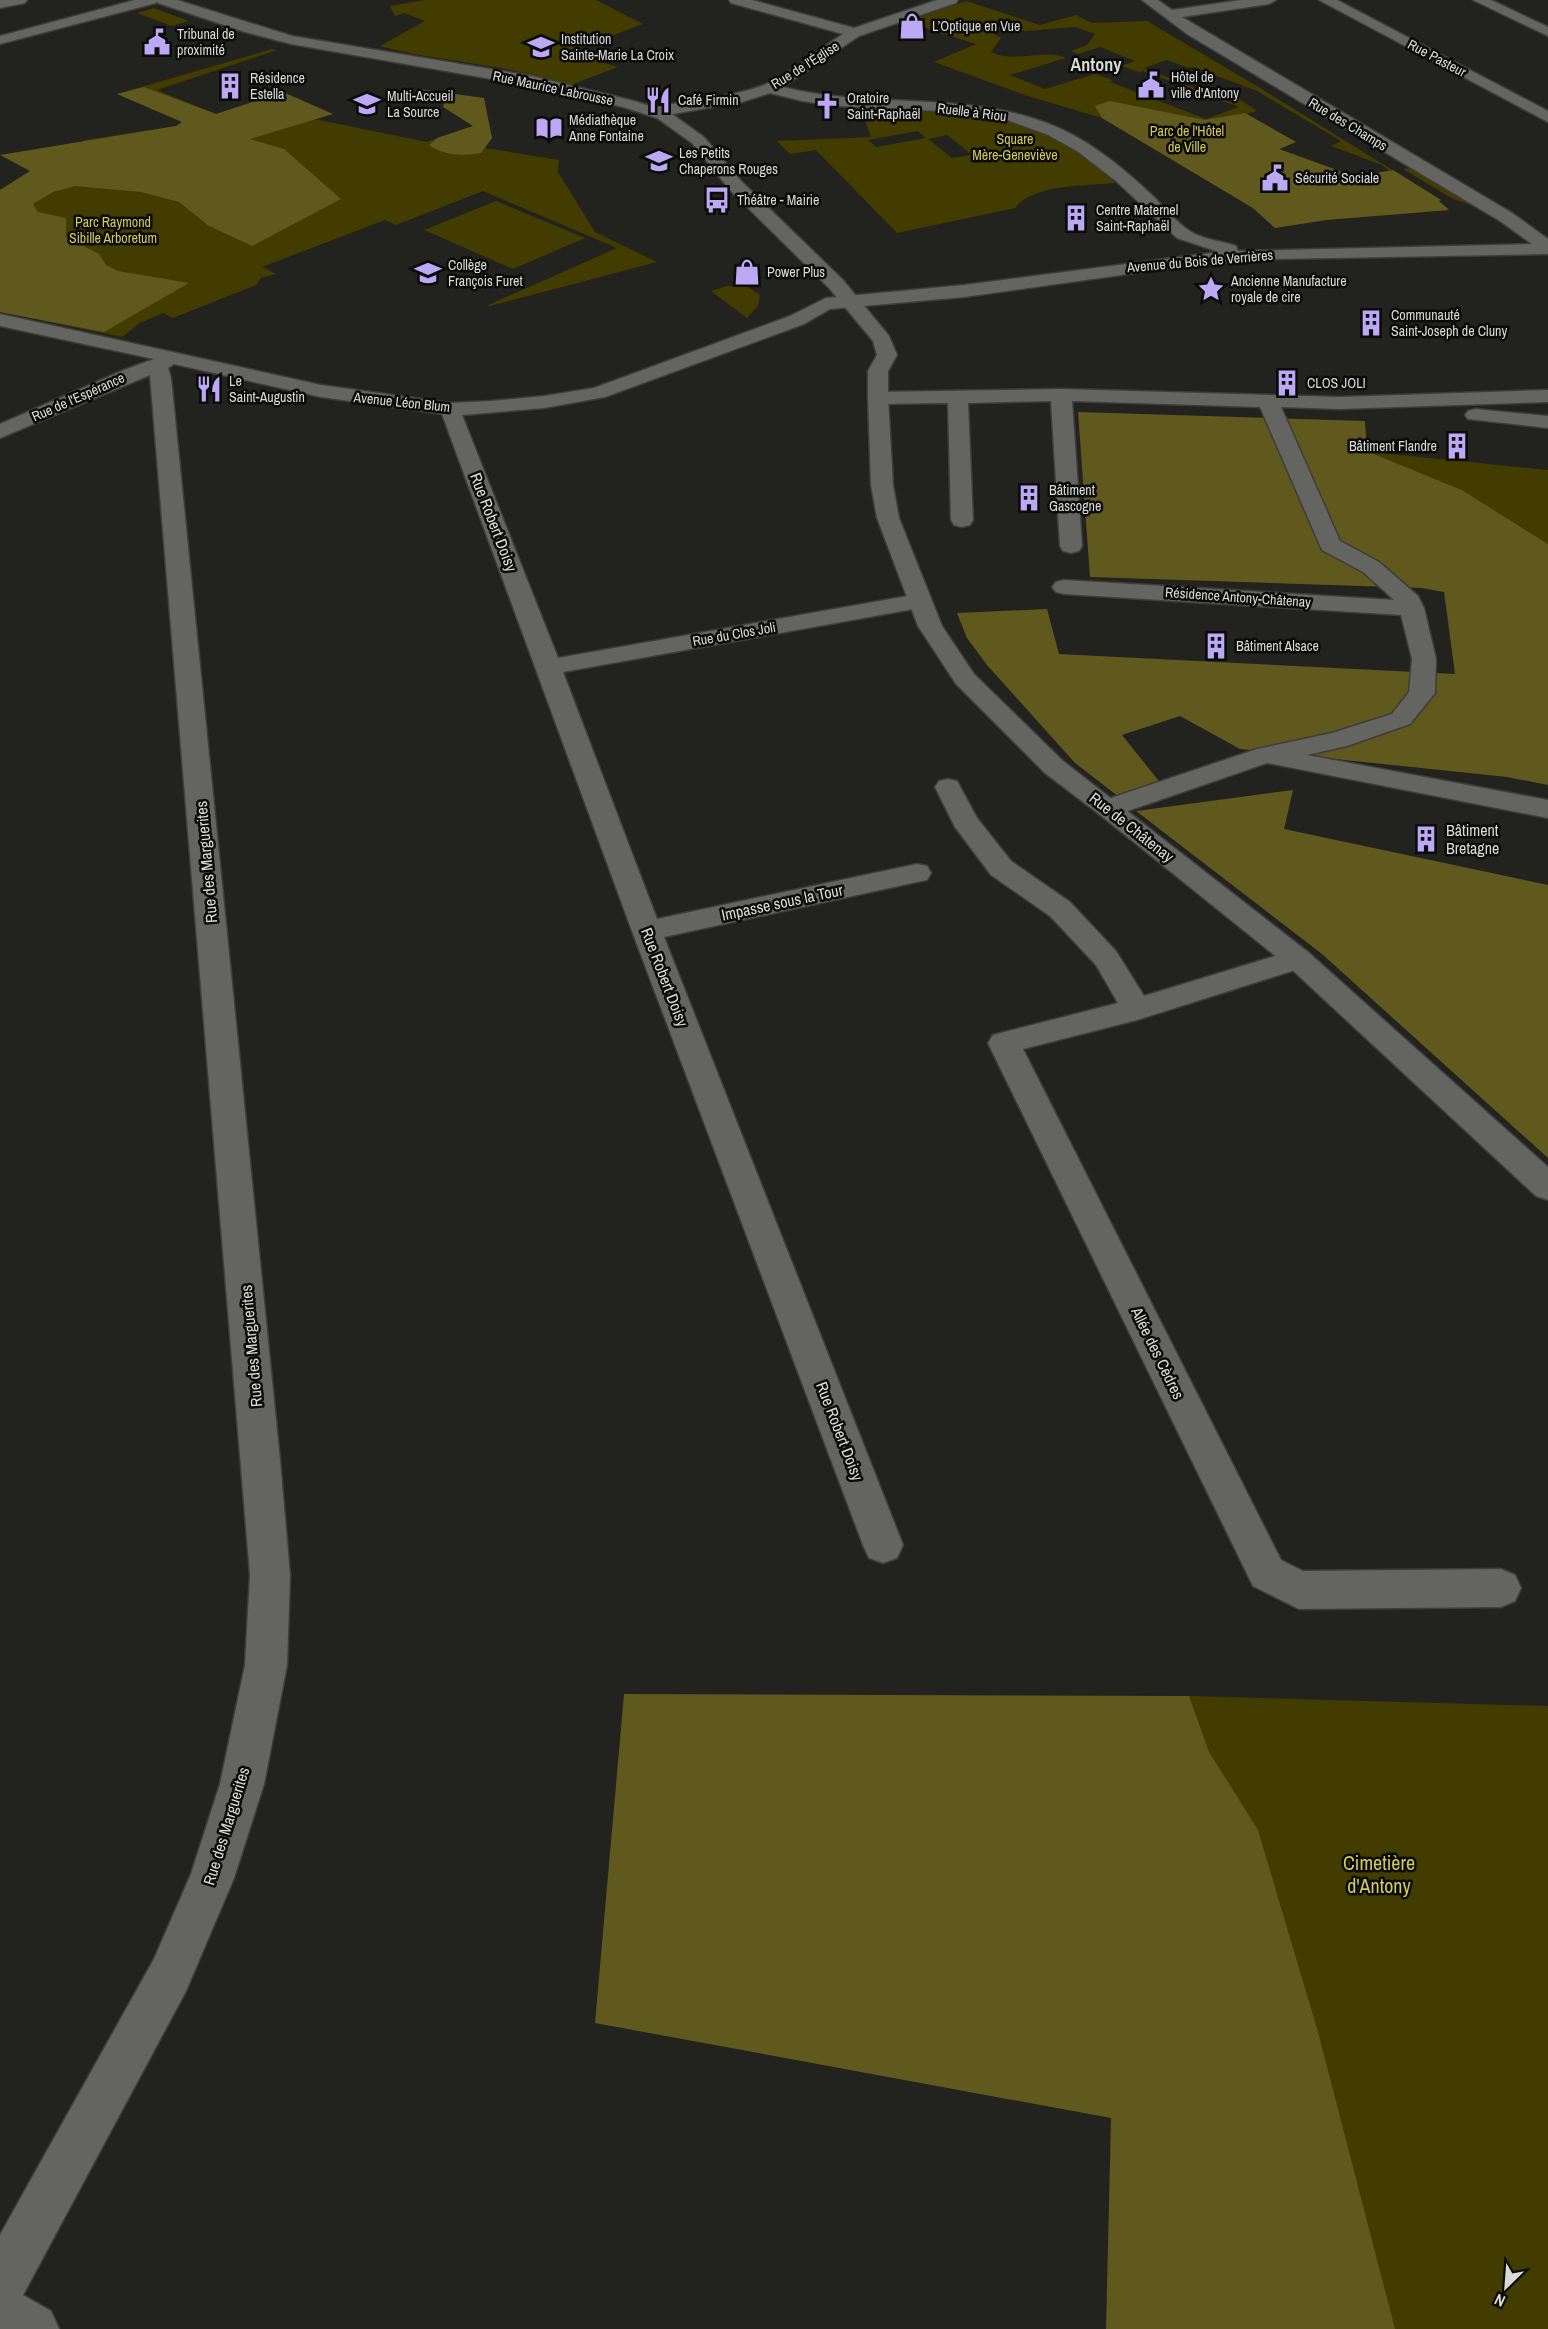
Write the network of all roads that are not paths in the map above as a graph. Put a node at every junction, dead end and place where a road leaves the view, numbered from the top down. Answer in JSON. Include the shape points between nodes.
{"nodes":[{"id":1,"x":20,"y":0,"type":"edge"},
{"id":2,"x":151,"y":0,"type":"edge"},
{"id":3,"x":163,"y":0,"type":"edge"},
{"id":4,"x":194,"y":0,"type":"edge"},
{"id":5,"x":736,"y":0,"type":"edge"},
{"id":6,"x":951,"y":0,"type":"edge"},
{"id":7,"x":1149,"y":0,"type":"edge"},
{"id":8,"x":1269,"y":0,"type":"edge"},
{"id":9,"x":1326,"y":0,"type":"edge"},
{"id":10,"x":1480,"y":0,"type":"edge"},
{"id":11,"x":0,"y":4,"type":"edge"},
{"id":12,"x":1169,"y":15,"type":"junction"},
{"id":13,"x":240,"y":26,"type":"junction"},
{"id":14,"x":1548,"y":32,"type":"edge"},
{"id":15,"x":854,"y":33,"type":"junction"},
{"id":16,"x":0,"y":40,"type":"edge"},
{"id":17,"x":355,"y":52,"type":"junction"},
{"id":18,"x":770,"y":88,"type":"junction"},
{"id":19,"x":655,"y":112,"type":"junction"},
{"id":20,"x":623,"y":114,"type":"junction"},
{"id":21,"x":1548,"y":117,"type":"edge"},
{"id":22,"x":1548,"y":248,"type":"edge"},
{"id":23,"x":1241,"y":255,"type":"junction"},
{"id":24,"x":854,"y":303,"type":"junction"},
{"id":25,"x":834,"y":315,"type":"junction"},
{"id":26,"x":0,"y":321,"type":"edge"},
{"id":27,"x":866,"y":353,"type":"dead end"},
{"id":28,"x":164,"y":362,"type":"junction"},
{"id":29,"x":878,"y":371,"type":"junction"},
{"id":30,"x":1061,"y":395,"type":"junction"},
{"id":31,"x":1548,"y":396,"type":"edge"},
{"id":32,"x":878,"y":398,"type":"junction"},
{"id":33,"x":958,"y":398,"type":"junction"},
{"id":34,"x":1267,"y":400,"type":"junction"},
{"id":35,"x":1339,"y":403,"type":"junction"},
{"id":36,"x":450,"y":408,"type":"junction"},
{"id":37,"x":1548,"y":422,"type":"edge"},
{"id":38,"x":0,"y":432,"type":"edge"},
{"id":39,"x":962,"y":520,"type":"dead end"},
{"id":40,"x":1071,"y":546,"type":"dead end"},
{"id":41,"x":1064,"y":587,"type":"dead end"},
{"id":42,"x":919,"y":601,"type":"junction"},
{"id":43,"x":1412,"y":608,"type":"junction"},
{"id":44,"x":549,"y":667,"type":"junction"},
{"id":45,"x":1266,"y":755,"type":"junction"},
{"id":46,"x":948,"y":787,"type":"dead end"},
{"id":47,"x":1109,"y":808,"type":"junction"},
{"id":48,"x":1548,"y":809,"type":"edge"},
{"id":49,"x":917,"y":873,"type":"dead end"},
{"id":50,"x":647,"y":931,"type":"junction"},
{"id":51,"x":1298,"y":959,"type":"junction"},
{"id":52,"x":1137,"y":1009,"type":"junction"},
{"id":53,"x":1548,"y":1186,"type":"edge"},
{"id":54,"x":884,"y":1545,"type":"dead end"},
{"id":55,"x":1501,"y":1587,"type":"dead end"},
{"id":56,"x":0,"y":2286,"type":"edge"},
{"id":57,"x":0,"y":2311,"type":"edge"},
{"id":58,"x":33,"y":2329,"type":"edge"}],
"edges":[{"from":1,"to":11,"type":"street"},
{"from":2,"to":16,"type":"street"},
{"from":3,"to":13,"type":"street","name":"Rue Maurice Labrousse"},
{"from":4,"to":13,"type":"street","name":"Rue Maurice Labrousse"},
{"from":5,"to":15,"type":"street"},
{"from":6,"to":15,"type":"street","name":"Rue de l'Église"},
{"from":7,"to":12,"type":"street","name":"Rue des Champs"},
{"from":8,"to":12,"type":"street"},
{"from":9,"to":21,"type":"street","name":"Rue Pasteur"},
{"from":10,"to":14,"type":"street"},
{"from":12,"to":22,"type":"street","name":"Rue des Champs","via":[[1506,217]]},
{"from":13,"to":17,"type":"street","name":"Rue Maurice Labrousse"},
{"from":15,"to":18,"type":"street","name":"Rue de l'Église"},
{"from":17,"to":19,"type":"street","name":"Rue Maurice Labrousse","via":[[532,81]]},
{"from":17,"to":20,"type":"street","name":"Rue Maurice Labrousse","via":[[442,74],[518,85]]},
{"from":18,"to":19,"type":"street","name":"Rue de l'Église","via":[[742,97]]},
{"from":18,"to":23,"type":"street","name":"Ruelle à Riou","via":[[815,99],[976,110],[1039,125],[1082,147],[1186,236]]},
{"from":19,"to":20,"type":"street","name":"Rue de l'Église"},
{"from":19,"to":24,"type":"street","name":"Rue Maurice Labrousse","via":[[698,140],[736,186]]},
{"from":20,"to":25,"type":"street","name":"Rue Maurice Labrousse","via":[[685,143]]},
{"from":22,"to":23,"type":"street","name":"Avenue du Bois de Verrières"},
{"from":23,"to":24,"type":"street","name":"Avenue du Bois de Verrières"},
{"from":24,"to":25,"type":"street"},
{"from":24,"to":29,"type":"street","name":"Rue de Châtenay","via":[[882,340],[887,355]]},
{"from":25,"to":36,"type":"street","name":"Avenue Léon Blum","via":[[797,320],[598,393],[502,406]]},
{"from":26,"to":28,"type":"street","name":"Avenue Léon Blum"},
{"from":27,"to":29,"type":"street"},
{"from":28,"to":36,"type":"street","name":"Avenue Léon Blum","via":[[382,401]]},
{"from":28,"to":38,"type":"street","name":"Rue de l'Espérance"},
{"from":28,"to":56,"type":"street","name":"Rue des Marguerites","via":[[173,508],[261,1460],[270,1575],[266,1665],[242,1784],[212,1878],[134,2045]]},
{"from":29,"to":32,"type":"street","name":"Rue de Châtenay"},
{"from":30,"to":33,"type":"street"},
{"from":30,"to":34,"type":"street"},
{"from":30,"to":40,"type":"street"},
{"from":31,"to":35,"type":"street"},
{"from":32,"to":33,"type":"street"},
{"from":32,"to":42,"type":"street","name":"Rue de Châtenay","via":[[885,501]]},
{"from":33,"to":39,"type":"street"},
{"from":34,"to":35,"type":"street"},
{"from":34,"to":43,"type":"street","via":[[1330,545],[1371,567],[1410,601]]},
{"from":35,"to":37,"type":"street"},
{"from":36,"to":44,"type":"street","name":"Rue Robert Doisy"},
{"from":41,"to":43,"type":"street","name":"Résidence Antony-Châtenay"},
{"from":42,"to":44,"type":"street","name":"Rue du Clos Joli"},
{"from":42,"to":47,"type":"street","name":"Rue de Châtenay","via":[[930,626],[965,679],[1054,767]]},
{"from":43,"to":45,"type":"street","via":[[1424,659],[1422,693],[1401,719],[1338,740]]},
{"from":44,"to":50,"type":"street","name":"Rue Robert Doisy"},
{"from":45,"to":47,"type":"street"},
{"from":45,"to":48,"type":"street"},
{"from":46,"to":52,"type":"street","via":[[965,821],[1001,868],[1060,909],[1106,958]]},
{"from":47,"to":51,"type":"street","name":"Rue de Châtenay"},
{"from":49,"to":50,"type":"street","name":"Impasse sous la Tour"},
{"from":50,"to":54,"type":"street","name":"Rue Robert Doisy"},
{"from":51,"to":52,"type":"street","name":"Allée des Cèdres"},
{"from":51,"to":53,"type":"street","name":"Rue de Châtenay"},
{"from":52,"to":55,"type":"street","name":"Allée des Cèdres","via":[[1005,1043],[1267,1573],[1299,1590]]},
{"from":57,"to":58,"type":"street"}]}
